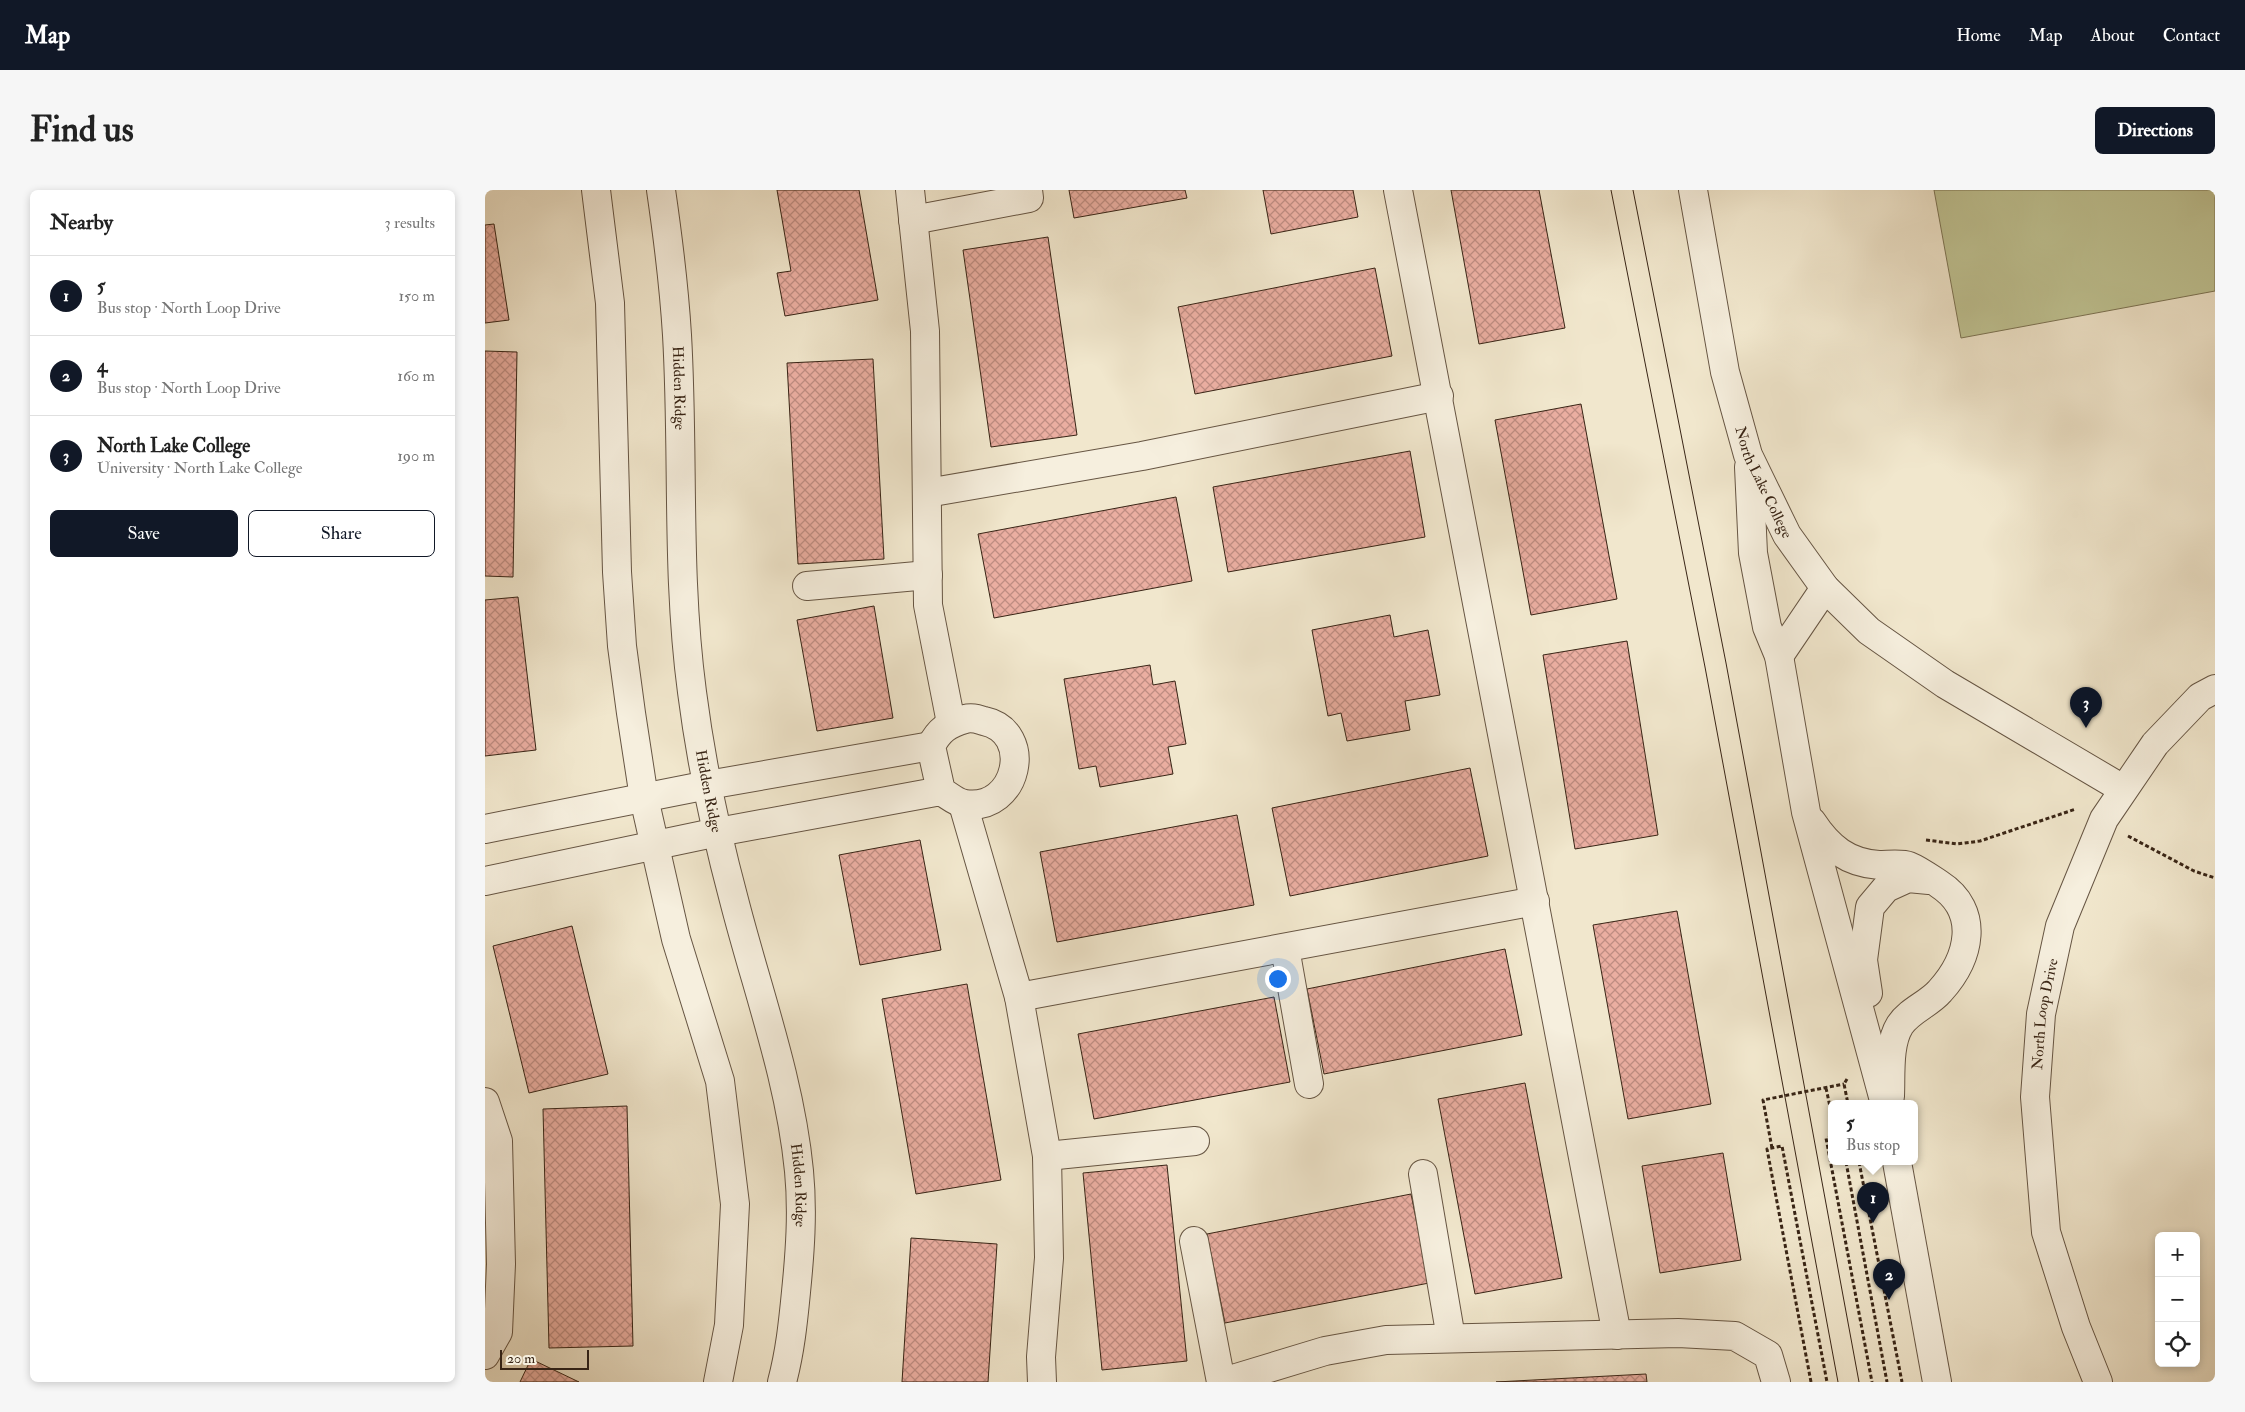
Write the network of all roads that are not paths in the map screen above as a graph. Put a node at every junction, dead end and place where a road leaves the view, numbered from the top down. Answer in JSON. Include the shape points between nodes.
{"nodes":[{"id":1,"x":596,"y":190,"type":"edge"},
{"id":2,"x":661,"y":190,"type":"edge"},
{"id":3,"x":910,"y":190,"type":"edge"},
{"id":4,"x":1028,"y":190,"type":"edge"},
{"id":5,"x":1398,"y":190,"type":"edge"},
{"id":6,"x":1693,"y":190,"type":"edge"},
{"id":7,"x":913,"y":220,"type":"junction"},
{"id":8,"x":1439,"y":396,"type":"junction"},
{"id":9,"x":1748,"y":455,"type":"junction"},
{"id":10,"x":927,"y":493,"type":"junction"},
{"id":11,"x":928,"y":575,"type":"junction"},
{"id":12,"x":807,"y":586,"type":"dead end"},
{"id":13,"x":1825,"y":588,"type":"junction"},
{"id":14,"x":1779,"y":656,"type":"junction"},
{"id":15,"x":2215,"y":689,"type":"edge"},
{"id":16,"x":951,"y":723,"type":"junction"},
{"id":17,"x":931,"y":746,"type":"junction"},
{"id":18,"x":709,"y":785,"type":"junction"},
{"id":19,"x":2123,"y":789,"type":"junction"},
{"id":20,"x":644,"y":798,"type":"junction"},
{"id":21,"x":952,"y":798,"type":"junction"},
{"id":22,"x":1806,"y":812,"type":"junction"},
{"id":23,"x":485,"y":829,"type":"edge"},
{"id":24,"x":718,"y":832,"type":"junction"},
{"id":25,"x":654,"y":845,"type":"junction"},
{"id":26,"x":1933,"y":880,"type":"junction"},
{"id":27,"x":485,"y":881,"type":"edge"},
{"id":28,"x":1535,"y":901,"type":"junction"},
{"id":29,"x":1285,"y":948,"type":"junction"},
{"id":30,"x":1019,"y":997,"type":"junction"},
{"id":31,"x":1309,"y":1084,"type":"dead end"},
{"id":32,"x":1886,"y":1100,"type":"edge"},
{"id":33,"x":1886,"y":1100,"type":"edge"},
{"id":34,"x":1887,"y":1100,"type":"edge"},
{"id":35,"x":485,"y":1102,"type":"edge"},
{"id":36,"x":1195,"y":1141,"type":"dead end"},
{"id":37,"x":1047,"y":1156,"type":"junction"},
{"id":38,"x":1898,"y":1165,"type":"edge"},
{"id":39,"x":1423,"y":1174,"type":"dead end"},
{"id":40,"x":492,"y":1201,"type":"edge"},
{"id":41,"x":1194,"y":1241,"type":"dead end"},
{"id":42,"x":1617,"y":1335,"type":"junction"},
{"id":43,"x":1451,"y":1338,"type":"junction"},
{"id":44,"x":485,"y":1355,"type":"edge"},
{"id":45,"x":718,"y":1382,"type":"edge"},
{"id":46,"x":782,"y":1382,"type":"edge"},
{"id":47,"x":1042,"y":1382,"type":"edge"},
{"id":48,"x":1222,"y":1382,"type":"edge"},
{"id":49,"x":1776,"y":1382,"type":"edge"},
{"id":50,"x":1937,"y":1382,"type":"edge"},
{"id":51,"x":2098,"y":1382,"type":"edge"}],
"edges":[{"from":1,"to":20,"type":"street","via":[[610,303],[621,637]]},
{"from":2,"to":18,"type":"street","name":"Hidden Ridge","via":[[677,336],[682,611],[692,695]]},
{"from":3,"to":7,"type":"street"},
{"from":4,"to":7,"type":"street","via":[[1029,198]]},
{"from":5,"to":8,"type":"street"},
{"from":6,"to":9,"type":"street","name":"North Lake College","via":[[1725,372]]},
{"from":7,"to":10,"type":"street","via":[[925,331]]},
{"from":8,"to":10,"type":"street","via":[[1142,456]]},
{"from":8,"to":28,"type":"street"},
{"from":9,"to":13,"type":"street","name":"North Lake College","via":[[1787,535]]},
{"from":9,"to":14,"type":"street","via":[[1753,553],[1767,627]]},
{"from":10,"to":11,"type":"street"},
{"from":11,"to":12,"type":"street"},
{"from":11,"to":16,"type":"street","via":[[928,605]]},
{"from":13,"to":14,"type":"street"},
{"from":13,"to":19,"type":"street","name":"North Lake College","via":[[1869,631],[1945,684]]},
{"from":14,"to":22,"type":"street"},
{"from":15,"to":19,"type":"street","name":"North Loop Drive","via":[[2200,698],[2155,744]]},
{"from":16,"to":17,"type":"street","via":[[942,729]]},
{"from":16,"to":21,"type":"street","via":[[971,718],[991,722],[1007,735],[1015,754],[1013,775],[1002,792],[984,803]]},
{"from":17,"to":18,"type":"street"},
{"from":17,"to":21,"type":"street"},
{"from":18,"to":20,"type":"street"},
{"from":18,"to":24,"type":"street","name":"Hidden Ridge"},
{"from":19,"to":51,"type":"street","name":"North Loop Drive","via":[[2104,819],[2060,926],[2041,1014],[2035,1097],[2046,1232],[2076,1327]]},
{"from":20,"to":23,"type":"street"},
{"from":20,"to":25,"type":"street"},
{"from":21,"to":24,"type":"street"},
{"from":21,"to":30,"type":"street"},
{"from":22,"to":26,"type":"street","via":[[1833,849],[1849,859],[1870,864],[1909,866]]},
{"from":22,"to":32,"type":"street"},
{"from":24,"to":25,"type":"street"},
{"from":24,"to":46,"type":"street","name":"Hidden Ridge","via":[[733,899],[782,1075],[799,1172],[801,1234],[790,1354]]},
{"from":25,"to":27,"type":"street"},
{"from":25,"to":45,"type":"street","via":[[676,939],[720,1081],[735,1204],[729,1325]]},
{"from":26,"to":33,"type":"street","via":[[1908,878],[1886,888],[1870,907],[1863,960]]},
{"from":26,"to":34,"type":"street","via":[[1953,893],[1965,915],[1966,939],[1962,960],[1940,992],[1899,1027],[1894,1038]]},
{"from":28,"to":29,"type":"street"},
{"from":28,"to":42,"type":"street"},
{"from":29,"to":30,"type":"street"},
{"from":29,"to":31,"type":"street"},
{"from":30,"to":37,"type":"street"},
{"from":35,"to":40,"type":"street","via":[[497,1141]]},
{"from":36,"to":37,"type":"street"},
{"from":37,"to":47,"type":"street","via":[[1049,1258]]},
{"from":38,"to":50,"type":"street"},
{"from":39,"to":43,"type":"street"},
{"from":40,"to":44,"type":"street","via":[[501,1264],[498,1332]]},
{"from":41,"to":48,"type":"street"},
{"from":42,"to":43,"type":"street"},
{"from":42,"to":49,"type":"street","via":[[1678,1332],[1735,1336],[1768,1355]]},
{"from":43,"to":48,"type":"street","via":[[1386,1340],[1325,1351]]}]}
